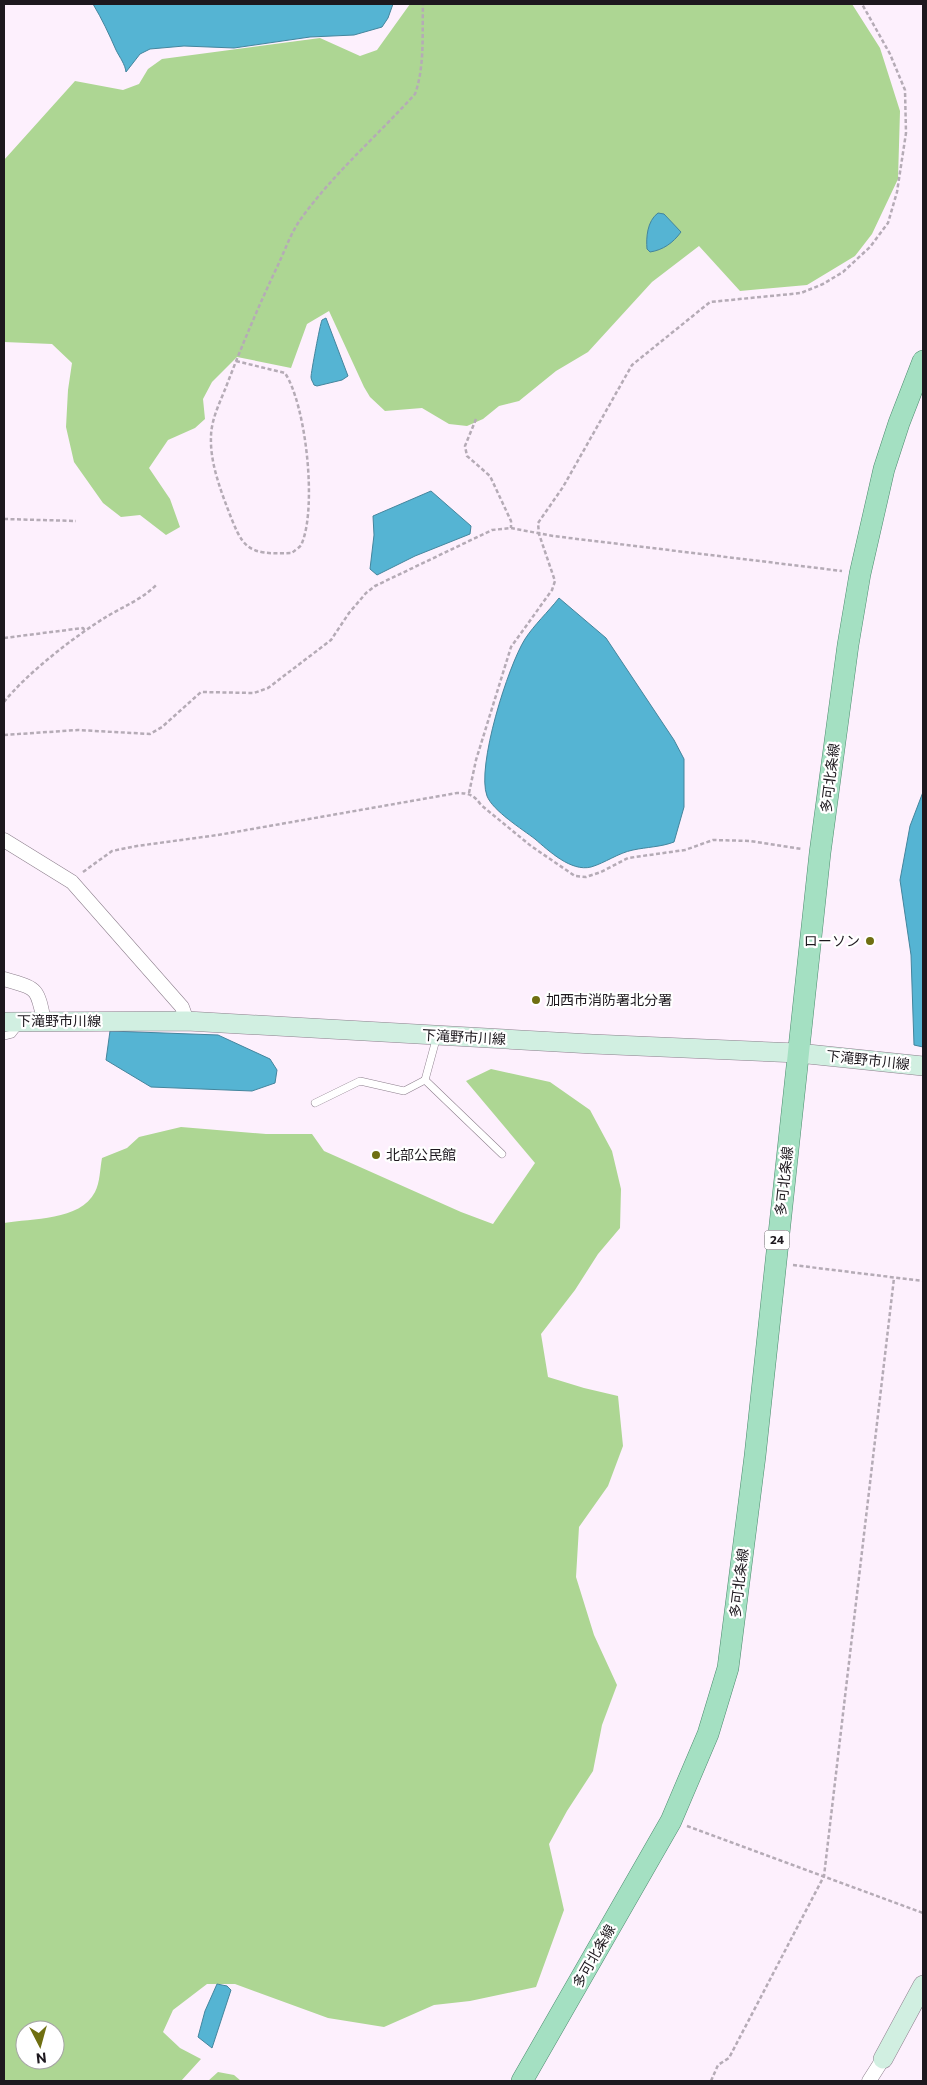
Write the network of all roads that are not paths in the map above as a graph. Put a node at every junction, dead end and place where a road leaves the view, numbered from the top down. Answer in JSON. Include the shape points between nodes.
{"nodes":[{"id":1,"x":923,"y":361,"type":"edge"},
{"id":2,"x":4,"y":840,"type":"edge"},
{"id":3,"x":4,"y":979,"type":"edge"},
{"id":4,"x":23,"y":1021,"type":"junction"},
{"id":5,"x":44,"y":1021,"type":"junction"},
{"id":6,"x":188,"y":1021,"type":"junction"},
{"id":7,"x":4,"y":1022,"type":"edge"},
{"id":8,"x":437,"y":1035,"type":"junction"},
{"id":9,"x":4,"y":1036,"type":"edge"},
{"id":10,"x":798,"y":1053,"type":"junction"},
{"id":11,"x":923,"y":1066,"type":"edge"},
{"id":12,"x":425,"y":1080,"type":"junction"},
{"id":13,"x":315,"y":1103,"type":"dead end"},
{"id":14,"x":502,"y":1154,"type":"dead end"},
{"id":15,"x":923,"y":1985,"type":"edge"},
{"id":16,"x":882,"y":2059,"type":"joint"},
{"id":17,"x":522,"y":2081,"type":"edge"},
{"id":18,"x":869,"y":2081,"type":"edge"}],
"edges":[{"from":1,"to":10,"type":"main road","name":"多可北条線","number":"24","via":[[884,469],[860,574],[820,853]]},
{"from":2,"to":6,"type":"street","via":[[72,882],[182,1006]]},
{"from":3,"to":5,"type":"street","via":[[32,988],[39,996]]},
{"from":4,"to":5,"type":"main road","name":"下滝野市川線"},
{"from":4,"to":7,"type":"main road","name":"下滝野市川線"},
{"from":4,"to":9,"type":"lane","via":[[12,1034]]},
{"from":5,"to":6,"type":"main road","name":"下滝野市川線"},
{"from":6,"to":8,"type":"main road","name":"下滝野市川線"},
{"from":8,"to":10,"type":"main road","name":"下滝野市川線"},
{"from":8,"to":12,"type":"lane"},
{"from":10,"to":11,"type":"main road","name":"下滝野市川線"},
{"from":10,"to":17,"type":"main road","name":"多可北条線","number":"24","via":[[755,1456],[728,1668],[708,1734],[671,1821]]},
{"from":12,"to":13,"type":"lane","via":[[404,1090],[360,1081]]},
{"from":12,"to":14,"type":"lane"},
{"from":15,"to":16,"type":"main road"},
{"from":16,"to":18,"type":"street"}]}
